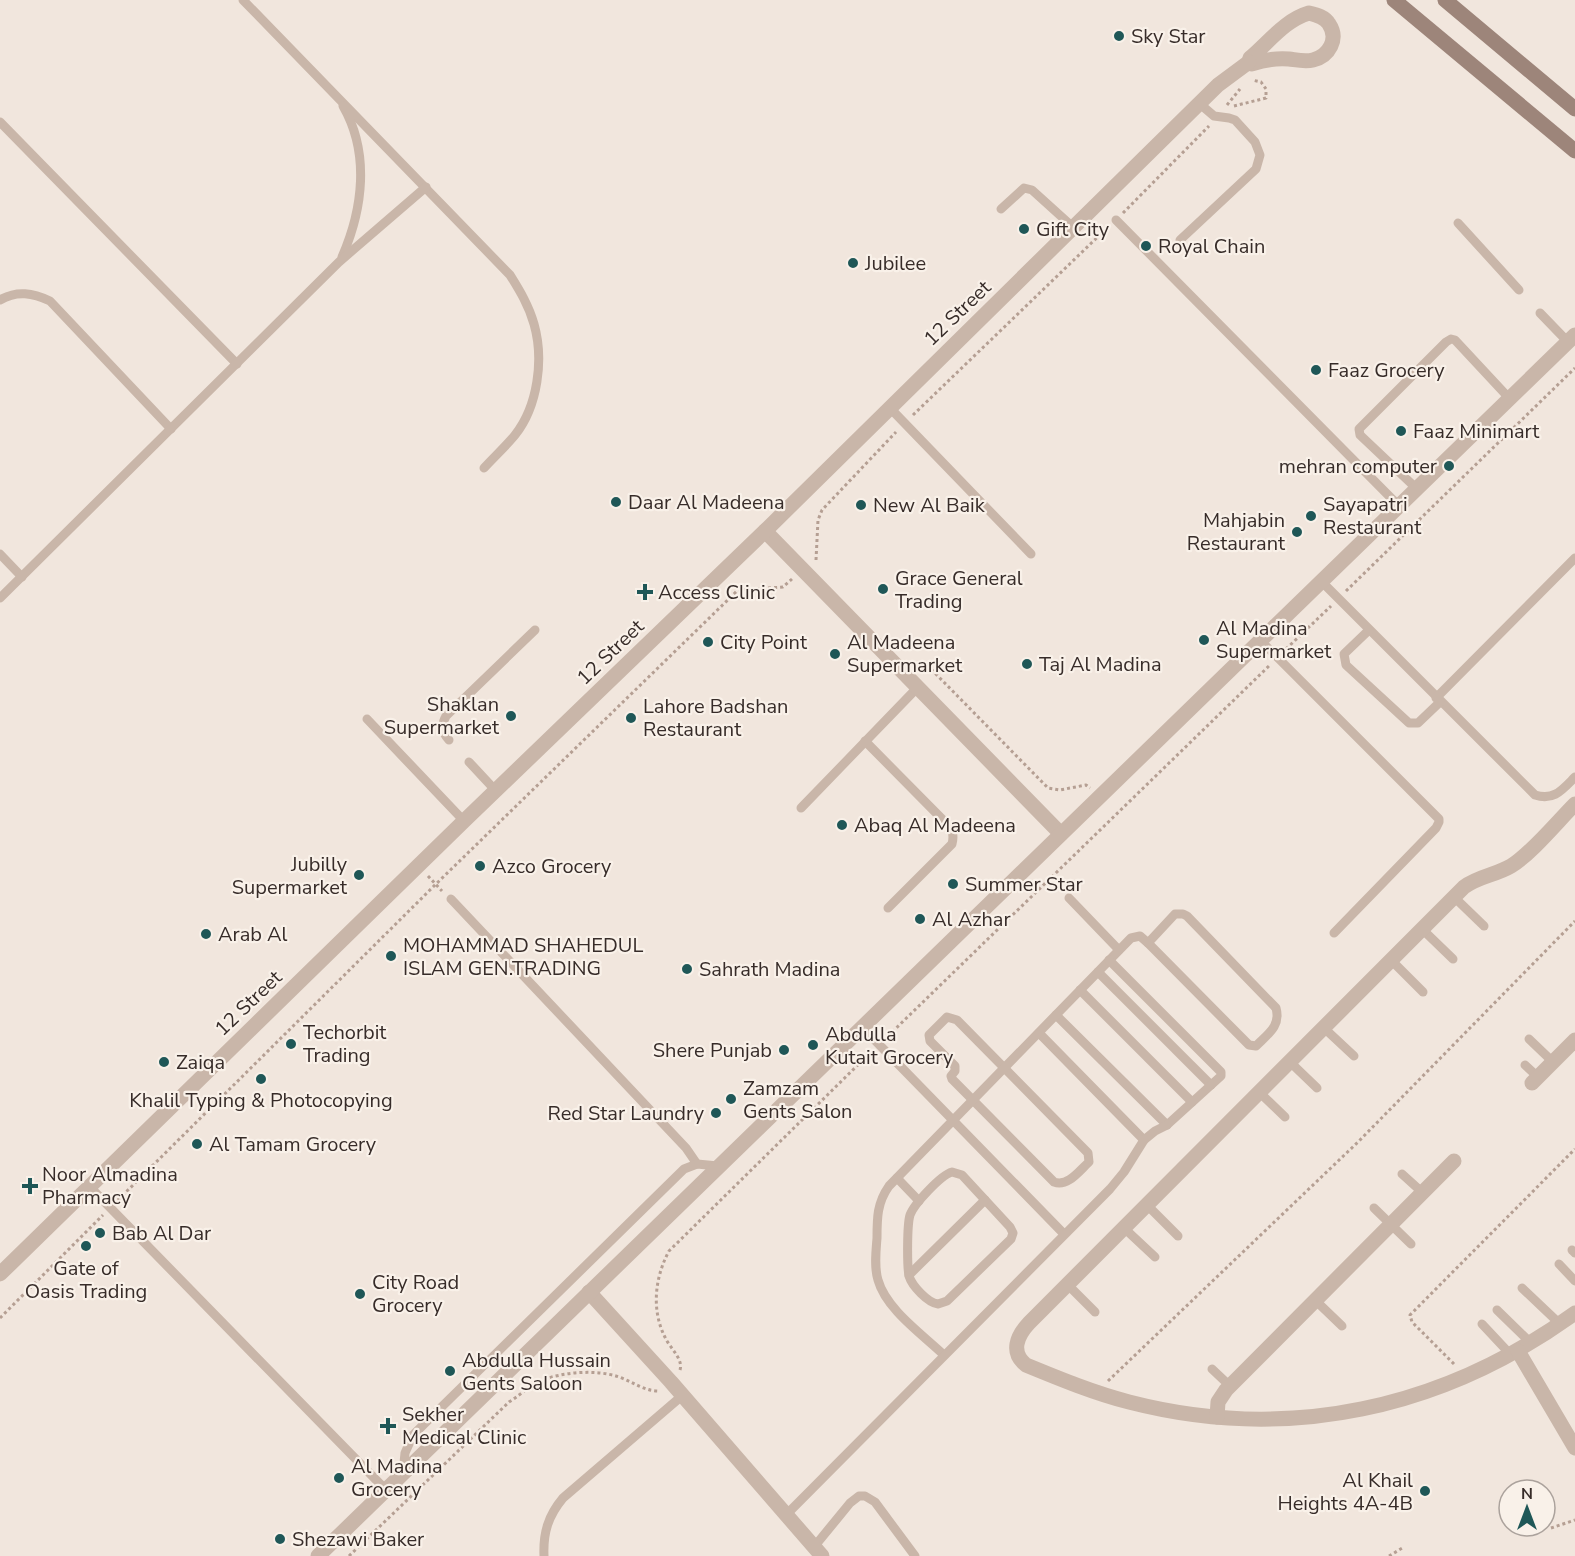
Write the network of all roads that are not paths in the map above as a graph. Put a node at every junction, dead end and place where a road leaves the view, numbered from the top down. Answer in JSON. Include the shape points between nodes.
{"nodes":[{"id":1,"x":243,"y":0,"type":"edge"},
{"id":2,"x":1394,"y":0,"type":"edge"},
{"id":3,"x":1445,"y":0,"type":"edge"},
{"id":4,"x":1249,"y":62,"type":"junction"},
{"id":5,"x":336,"y":94,"type":"junction"},
{"id":6,"x":1200,"y":104,"type":"junction"},
{"id":7,"x":1575,"y":109,"type":"edge"},
{"id":8,"x":0,"y":122,"type":"edge"},
{"id":9,"x":1575,"y":151,"type":"edge"},
{"id":10,"x":426,"y":187,"type":"junction"},
{"id":11,"x":1001,"y":209,"type":"dead end"},
{"id":12,"x":1116,"y":220,"type":"road end"},
{"id":13,"x":1458,"y":223,"type":"dead end"},
{"id":14,"x":1074,"y":228,"type":"junction"},
{"id":15,"x":1180,"y":240,"type":"dead end"},
{"id":16,"x":339,"y":262,"type":"junction"},
{"id":17,"x":1519,"y":290,"type":"dead end"},
{"id":18,"x":0,"y":300,"type":"edge"},
{"id":19,"x":1540,"y":313,"type":"dead end"},
{"id":20,"x":1571,"y":338,"type":"edge"},
{"id":21,"x":237,"y":364,"type":"junction"},
{"id":22,"x":1509,"y":398,"type":"junction"},
{"id":23,"x":890,"y":408,"type":"junction"},
{"id":24,"x":171,"y":429,"type":"junction"},
{"id":25,"x":484,"y":468,"type":"dead end"},
{"id":26,"x":1416,"y":488,"type":"junction"},
{"id":27,"x":1398,"y":505,"type":"junction"},
{"id":28,"x":765,"y":531,"type":"junction"},
{"id":29,"x":0,"y":554,"type":"edge"},
{"id":30,"x":1031,"y":555,"type":"dead end"},
{"id":31,"x":1575,"y":558,"type":"edge"},
{"id":32,"x":22,"y":577,"type":"junction"},
{"id":33,"x":1320,"y":580,"type":"junction"},
{"id":34,"x":0,"y":598,"type":"edge"},
{"id":35,"x":535,"y":630,"type":"dead end"},
{"id":36,"x":1369,"y":630,"type":"junction"},
{"id":37,"x":1260,"y":640,"type":"junction"},
{"id":38,"x":914,"y":683,"type":"junction"},
{"id":39,"x":1438,"y":700,"type":"junction"},
{"id":40,"x":367,"y":719,"type":"dead end"},
{"id":41,"x":449,"y":740,"type":"dead end"},
{"id":42,"x":865,"y":741,"type":"junction"},
{"id":43,"x":469,"y":762,"type":"dead end"},
{"id":44,"x":1575,"y":777,"type":"edge"},
{"id":45,"x":496,"y":791,"type":"junction"},
{"id":46,"x":1575,"y":804,"type":"edge"},
{"id":47,"x":801,"y":808,"type":"dead end"},
{"id":48,"x":464,"y":821,"type":"junction"},
{"id":49,"x":1061,"y":834,"type":"junction"},
{"id":50,"x":1454,"y":897,"type":"junction"},
{"id":51,"x":1069,"y":898,"type":"dead end"},
{"id":52,"x":451,"y":899,"type":"road end"},
{"id":53,"x":888,"y":908,"type":"dead end"},
{"id":54,"x":1484,"y":926,"type":"dead end"},
{"id":55,"x":1422,"y":929,"type":"junction"},
{"id":56,"x":1334,"y":933,"type":"dead end"},
{"id":57,"x":1148,"y":944,"type":"junction"},
{"id":58,"x":1119,"y":950,"type":"junction"},
{"id":59,"x":1453,"y":959,"type":"dead end"},
{"id":60,"x":1109,"y":960,"type":"junction"},
{"id":61,"x":1391,"y":960,"type":"junction"},
{"id":62,"x":1098,"y":972,"type":"junction"},
{"id":63,"x":1080,"y":990,"type":"junction"},
{"id":64,"x":1423,"y":992,"type":"dead end"},
{"id":65,"x":1056,"y":1015,"type":"junction"},
{"id":66,"x":862,"y":1027,"type":"junction"},
{"id":67,"x":1324,"y":1028,"type":"junction"},
{"id":68,"x":1039,"y":1033,"type":"junction"},
{"id":69,"x":1529,"y":1039,"type":"dead end"},
{"id":70,"x":1575,"y":1040,"type":"edge"},
{"id":71,"x":1354,"y":1056,"type":"dead end"},
{"id":72,"x":1290,"y":1062,"type":"junction"},
{"id":73,"x":1553,"y":1062,"type":"junction"},
{"id":74,"x":1525,"y":1065,"type":"dead end"},
{"id":75,"x":1004,"y":1069,"type":"junction"},
{"id":76,"x":1535,"y":1080,"type":"joint"},
{"id":77,"x":1211,"y":1085,"type":"junction"},
{"id":78,"x":1317,"y":1089,"type":"dead end"},
{"id":79,"x":1259,"y":1092,"type":"junction"},
{"id":80,"x":973,"y":1101,"type":"junction"},
{"id":81,"x":1192,"y":1102,"type":"junction"},
{"id":82,"x":1285,"y":1117,"type":"dead end"},
{"id":83,"x":954,"y":1121,"type":"junction"},
{"id":84,"x":1167,"y":1125,"type":"junction"},
{"id":85,"x":1144,"y":1140,"type":"junction"},
{"id":86,"x":1454,"y":1161,"type":"dead end"},
{"id":87,"x":697,"y":1164,"type":"junction"},
{"id":88,"x":718,"y":1166,"type":"junction"},
{"id":89,"x":1402,"y":1174,"type":"dead end"},
{"id":90,"x":897,"y":1178,"type":"junction"},
{"id":91,"x":89,"y":1186,"type":"junction"},
{"id":92,"x":1423,"y":1193,"type":"junction"},
{"id":93,"x":985,"y":1200,"type":"junction"},
{"id":94,"x":919,"y":1201,"type":"junction"},
{"id":95,"x":1147,"y":1205,"type":"junction"},
{"id":96,"x":1374,"y":1208,"type":"dead end"},
{"id":97,"x":1391,"y":1224,"type":"junction"},
{"id":98,"x":1124,"y":1228,"type":"junction"},
{"id":99,"x":1064,"y":1234,"type":"junction"},
{"id":100,"x":1178,"y":1236,"type":"dead end"},
{"id":101,"x":1411,"y":1244,"type":"dead end"},
{"id":102,"x":1155,"y":1257,"type":"dead end"},
{"id":103,"x":1559,"y":1264,"type":"dead end"},
{"id":104,"x":0,"y":1274,"type":"edge"},
{"id":105,"x":909,"y":1275,"type":"junction"},
{"id":106,"x":1575,"y":1281,"type":"edge"},
{"id":107,"x":1068,"y":1285,"type":"junction"},
{"id":108,"x":1522,"y":1288,"type":"dead end"},
{"id":109,"x":589,"y":1292,"type":"junction"},
{"id":110,"x":1315,"y":1300,"type":"junction"},
{"id":111,"x":1497,"y":1310,"type":"dead end"},
{"id":112,"x":1095,"y":1312,"type":"dead end"},
{"id":113,"x":1575,"y":1313,"type":"edge"},
{"id":114,"x":1482,"y":1324,"type":"dead end"},
{"id":115,"x":1560,"y":1324,"type":"junction"},
{"id":116,"x":1342,"y":1326,"type":"dead end"},
{"id":117,"x":1520,"y":1350,"type":"junction"},
{"id":118,"x":944,"y":1355,"type":"junction"},
{"id":119,"x":1212,"y":1370,"type":"dead end"},
{"id":120,"x":1230,"y":1386,"type":"junction"},
{"id":121,"x":682,"y":1395,"type":"junction"},
{"id":122,"x":1217,"y":1417,"type":"junction"},
{"id":123,"x":1570,"y":1428,"type":"edge"},
{"id":124,"x":1575,"y":1448,"type":"edge"},
{"id":125,"x":403,"y":1473,"type":"junction"},
{"id":126,"x":386,"y":1490,"type":"junction"},
{"id":127,"x":786,"y":1515,"type":"junction"},
{"id":128,"x":818,"y":1552,"type":"edge"},
{"id":129,"x":318,"y":1556,"type":"edge"},
{"id":130,"x":544,"y":1556,"type":"edge"},
{"id":131,"x":915,"y":1556,"type":"edge"}],
"edges":[{"from":1,"to":5,"type":"lane"},
{"from":2,"to":9,"type":"street"},
{"from":3,"to":7,"type":"street"},
{"from":4,"to":4,"type":"street","name":"12 Street","via":[[1312,61],[1328,52],[1333,31],[1320,16],[1299,16]]},
{"from":4,"to":6,"type":"street","name":"12 Street"},
{"from":5,"to":10,"type":"lane"},
{"from":5,"to":16,"type":"lane","via":[[350,119],[361,177],[352,235]]},
{"from":6,"to":14,"type":"street","name":"12 Street"},
{"from":6,"to":15,"type":"lane","via":[[1211,114],[1235,120],[1255,142],[1259,163]]},
{"from":8,"to":21,"type":"lane"},
{"from":10,"to":16,"type":"lane"},
{"from":10,"to":25,"type":"lane","via":[[510,275],[525,299],[534,325],[537,381],[529,408],[516,433]]},
{"from":11,"to":14,"type":"lane","via":[[1024,188],[1032,190]]},
{"from":12,"to":27,"type":"lane"},
{"from":13,"to":17,"type":"lane"},
{"from":14,"to":23,"type":"street","name":"12 Street"},
{"from":16,"to":21,"type":"lane"},
{"from":18,"to":24,"type":"lane","via":[[21,293],[36,294],[50,301]]},
{"from":19,"to":20,"type":"lane"},
{"from":20,"to":22,"type":"street"},
{"from":21,"to":24,"type":"lane"},
{"from":22,"to":26,"type":"street"},
{"from":22,"to":26,"type":"lane","via":[[1455,340],[1446,342],[1359,429],[1360,435]]},
{"from":23,"to":28,"type":"street","name":"12 Street"},
{"from":23,"to":30,"type":"lane"},
{"from":24,"to":32,"type":"lane"},
{"from":26,"to":27,"type":"street"},
{"from":27,"to":33,"type":"street"},
{"from":28,"to":38,"type":"street"},
{"from":28,"to":45,"type":"street","name":"12 Street"},
{"from":29,"to":32,"type":"lane"},
{"from":31,"to":39,"type":"lane"},
{"from":32,"to":34,"type":"lane"},
{"from":33,"to":36,"type":"lane"},
{"from":33,"to":37,"type":"street"},
{"from":35,"to":41,"type":"lane","via":[[446,716],[443,731]]},
{"from":36,"to":39,"type":"lane"},
{"from":36,"to":39,"type":"lane","via":[[1346,651],[1343,658],[1347,665],[1409,723],[1418,723]]},
{"from":37,"to":49,"type":"street"},
{"from":37,"to":56,"type":"lane","via":[[1439,822]]},
{"from":38,"to":42,"type":"lane"},
{"from":38,"to":49,"type":"street"},
{"from":39,"to":44,"type":"lane","via":[[1535,795],[1553,796]]},
{"from":40,"to":48,"type":"lane"},
{"from":42,"to":47,"type":"lane"},
{"from":42,"to":53,"type":"lane","via":[[948,825],[954,837],[948,849]]},
{"from":43,"to":45,"type":"lane"},
{"from":45,"to":48,"type":"street","name":"12 Street"},
{"from":46,"to":50,"type":"street","via":[[1518,861],[1472,881]]},
{"from":48,"to":91,"type":"street","name":"12 Street"},
{"from":49,"to":66,"type":"street"},
{"from":50,"to":54,"type":"lane"},
{"from":50,"to":55,"type":"street"},
{"from":51,"to":58,"type":"lane"},
{"from":52,"to":87,"type":"lane"},
{"from":55,"to":59,"type":"lane"},
{"from":55,"to":61,"type":"street"},
{"from":57,"to":57,"type":"lane","via":[[1175,914],[1187,916],[1273,1002],[1278,1015],[1274,1029],[1256,1046],[1249,1045]]},
{"from":57,"to":58,"type":"lane","via":[[1136,935]]},
{"from":58,"to":60,"type":"lane"},
{"from":60,"to":62,"type":"lane"},
{"from":60,"to":77,"type":"lane","via":[[1221,1073]]},
{"from":61,"to":64,"type":"lane"},
{"from":61,"to":67,"type":"street"},
{"from":62,"to":63,"type":"lane"},
{"from":62,"to":77,"type":"lane"},
{"from":63,"to":65,"type":"lane"},
{"from":63,"to":81,"type":"lane"},
{"from":65,"to":68,"type":"lane"},
{"from":65,"to":84,"type":"lane"},
{"from":66,"to":83,"type":"lane"},
{"from":66,"to":88,"type":"street"},
{"from":67,"to":71,"type":"lane"},
{"from":67,"to":72,"type":"street"},
{"from":68,"to":75,"type":"lane"},
{"from":68,"to":85,"type":"lane"},
{"from":69,"to":73,"type":"lane"},
{"from":70,"to":73,"type":"street"},
{"from":72,"to":78,"type":"lane"},
{"from":72,"to":79,"type":"street"},
{"from":73,"to":76,"type":"street"},
{"from":74,"to":76,"type":"lane"},
{"from":75,"to":80,"type":"lane"},
{"from":75,"to":80,"type":"lane","via":[[954,1018],[944,1018],[930,1033],[930,1041],[955,1066],[952,1079]]},
{"from":75,"to":80,"type":"lane","via":[[1088,1154],[1087,1164],[1067,1182],[1054,1182]]},
{"from":77,"to":81,"type":"lane"},
{"from":79,"to":82,"type":"lane"},
{"from":79,"to":95,"type":"street"},
{"from":80,"to":83,"type":"lane"},
{"from":81,"to":84,"type":"lane"},
{"from":83,"to":90,"type":"lane"},
{"from":83,"to":99,"type":"lane"},
{"from":84,"to":85,"type":"lane"},
{"from":85,"to":99,"type":"lane","via":[[1117,1181]]},
{"from":86,"to":92,"type":"street"},
{"from":87,"to":88,"type":"lane"},
{"from":87,"to":125,"type":"lane","via":[[684,1169],[413,1435],[405,1453]]},
{"from":88,"to":109,"type":"street"},
{"from":89,"to":92,"type":"lane"},
{"from":90,"to":94,"type":"lane"},
{"from":90,"to":118,"type":"lane","via":[[878,1207],[877,1277],[890,1304]]},
{"from":91,"to":104,"type":"street","name":"12 Street"},
{"from":91,"to":126,"type":"lane"},
{"from":92,"to":97,"type":"street"},
{"from":93,"to":94,"type":"lane","via":[[962,1175],[952,1172]]},
{"from":93,"to":105,"type":"lane"},
{"from":93,"to":105,"type":"lane","via":[[1010,1227],[1011,1239],[943,1304],[930,1301]]},
{"from":94,"to":105,"type":"lane","via":[[909,1223]]},
{"from":95,"to":98,"type":"street"},
{"from":95,"to":100,"type":"lane"},
{"from":96,"to":97,"type":"lane"},
{"from":97,"to":101,"type":"lane"},
{"from":97,"to":110,"type":"street"},
{"from":98,"to":102,"type":"lane"},
{"from":98,"to":107,"type":"street"},
{"from":99,"to":118,"type":"lane"},
{"from":103,"to":106,"type":"lane"},
{"from":107,"to":112,"type":"lane"},
{"from":107,"to":122,"type":"street","via":[[1022,1331],[1016,1350],[1020,1360],[1096,1393],[1166,1410]]},
{"from":108,"to":115,"type":"lane"},
{"from":109,"to":121,"type":"street"},
{"from":109,"to":125,"type":"street"},
{"from":110,"to":116,"type":"lane"},
{"from":110,"to":120,"type":"street"},
{"from":111,"to":117,"type":"lane"},
{"from":113,"to":115,"type":"street"},
{"from":114,"to":117,"type":"lane"},
{"from":115,"to":117,"type":"street"},
{"from":117,"to":122,"type":"street","via":[[1418,1395],[1349,1412],[1308,1418]]},
{"from":117,"to":123,"type":"street"},
{"from":118,"to":127,"type":"lane"},
{"from":119,"to":120,"type":"lane"},
{"from":120,"to":122,"type":"street","via":[[1218,1402]]},
{"from":121,"to":127,"type":"street"},
{"from":121,"to":130,"type":"lane","via":[[556,1506],[544,1536]]},
{"from":123,"to":124,"type":"street"},
{"from":125,"to":126,"type":"street"},
{"from":126,"to":129,"type":"street"},
{"from":127,"to":128,"type":"street"},
{"from":128,"to":131,"type":"lane","via":[[850,1503],[865,1496],[875,1502]]}]}
